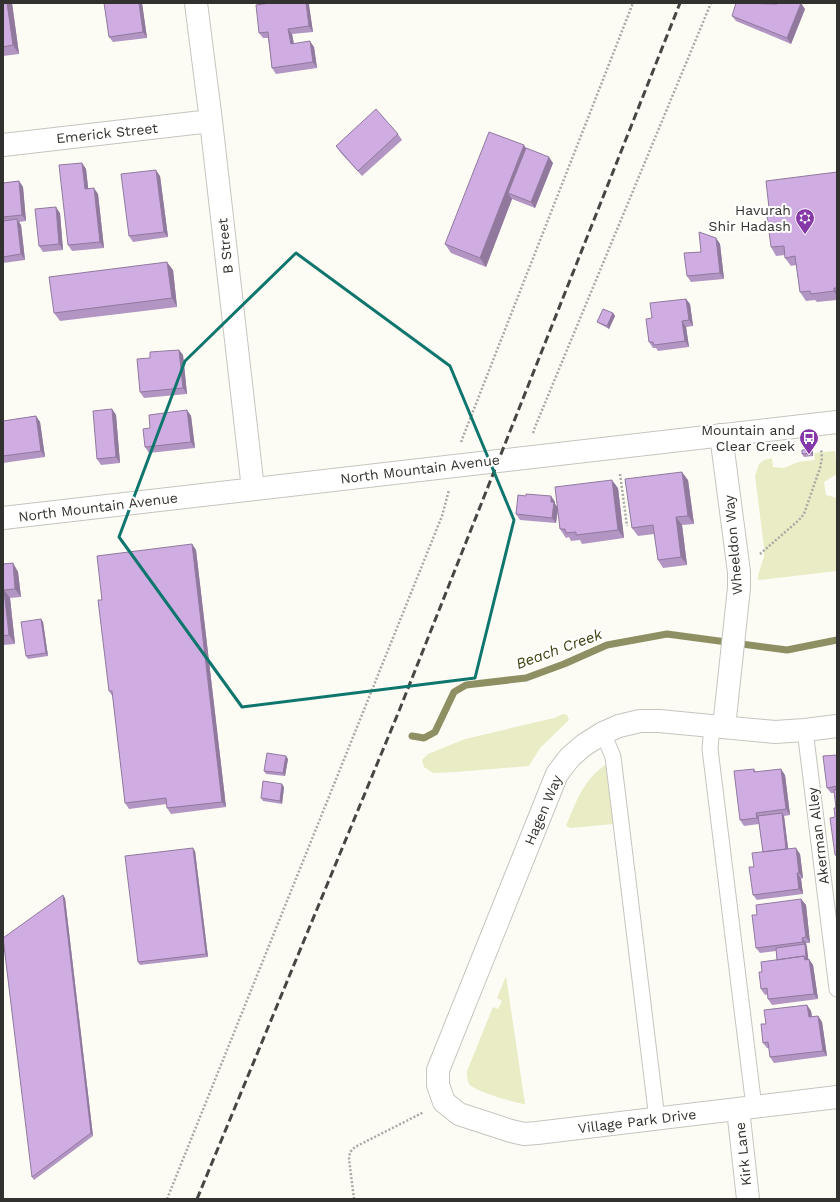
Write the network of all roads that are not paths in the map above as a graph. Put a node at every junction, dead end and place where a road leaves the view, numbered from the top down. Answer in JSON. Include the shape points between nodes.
{"nodes":[{"id":1,"x":196,"y":3,"type":"edge"},
{"id":2,"x":211,"y":121,"type":"junction"},
{"id":3,"x":3,"y":145,"type":"edge"},
{"id":4,"x":837,"y":422,"type":"edge"},
{"id":5,"x":721,"y":435,"type":"junction"},
{"id":6,"x":253,"y":489,"type":"junction"},
{"id":7,"x":3,"y":518,"type":"edge"},
{"id":8,"x":718,"y":726,"type":"junction"},
{"id":9,"x":837,"y":726,"type":"edge"},
{"id":10,"x":805,"y":730,"type":"junction"},
{"id":11,"x":602,"y":734,"type":"junction"},
{"id":12,"x":837,"y":989,"type":"edge"},
{"id":13,"x":837,"y":1097,"type":"edge"},
{"id":14,"x":444,"y":1102,"type":"joint"},
{"id":15,"x":746,"y":1108,"type":"junction"},
{"id":16,"x":657,"y":1119,"type":"junction"},
{"id":17,"x":748,"y":1199,"type":"edge"}],
"edges":[{"from":1,"to":2,"type":"street","name":"B Street"},
{"from":2,"to":3,"type":"street","name":"Emerick Street"},
{"from":2,"to":6,"type":"street","name":"B Street"},
{"from":4,"to":5,"type":"street","name":"North Mountain Avenue"},
{"from":5,"to":6,"type":"street","name":"North Mountain Avenue"},
{"from":5,"to":8,"type":"street","name":"Wheeldon Way","via":[[739,588],[728,689]]},
{"from":6,"to":7,"type":"street","name":"North Mountain Avenue"},
{"from":8,"to":10,"type":"street","name":"Hagen Way","via":[[775,732]]},
{"from":8,"to":11,"type":"street","name":"Hagen Way","via":[[640,721],[619,726]]},
{"from":8,"to":15,"type":"lane","via":[[710,749]]},
{"from":9,"to":10,"type":"street","name":"Hagen Way"},
{"from":10,"to":12,"type":"lane","name":"Akerman Alley"},
{"from":11,"to":14,"type":"street","name":"Hagen Way","via":[[570,757],[557,774],[438,1070],[438,1085]]},
{"from":11,"to":16,"type":"lane","via":[[613,757]]},
{"from":13,"to":15,"type":"street","name":"Village Park Drive"},
{"from":14,"to":16,"type":"street","name":"Village Park Drive","via":[[459,1114],[524,1134]]},
{"from":15,"to":16,"type":"street","name":"Village Park Drive"},
{"from":15,"to":17,"type":"street","name":"Kirk Lane"}]}
